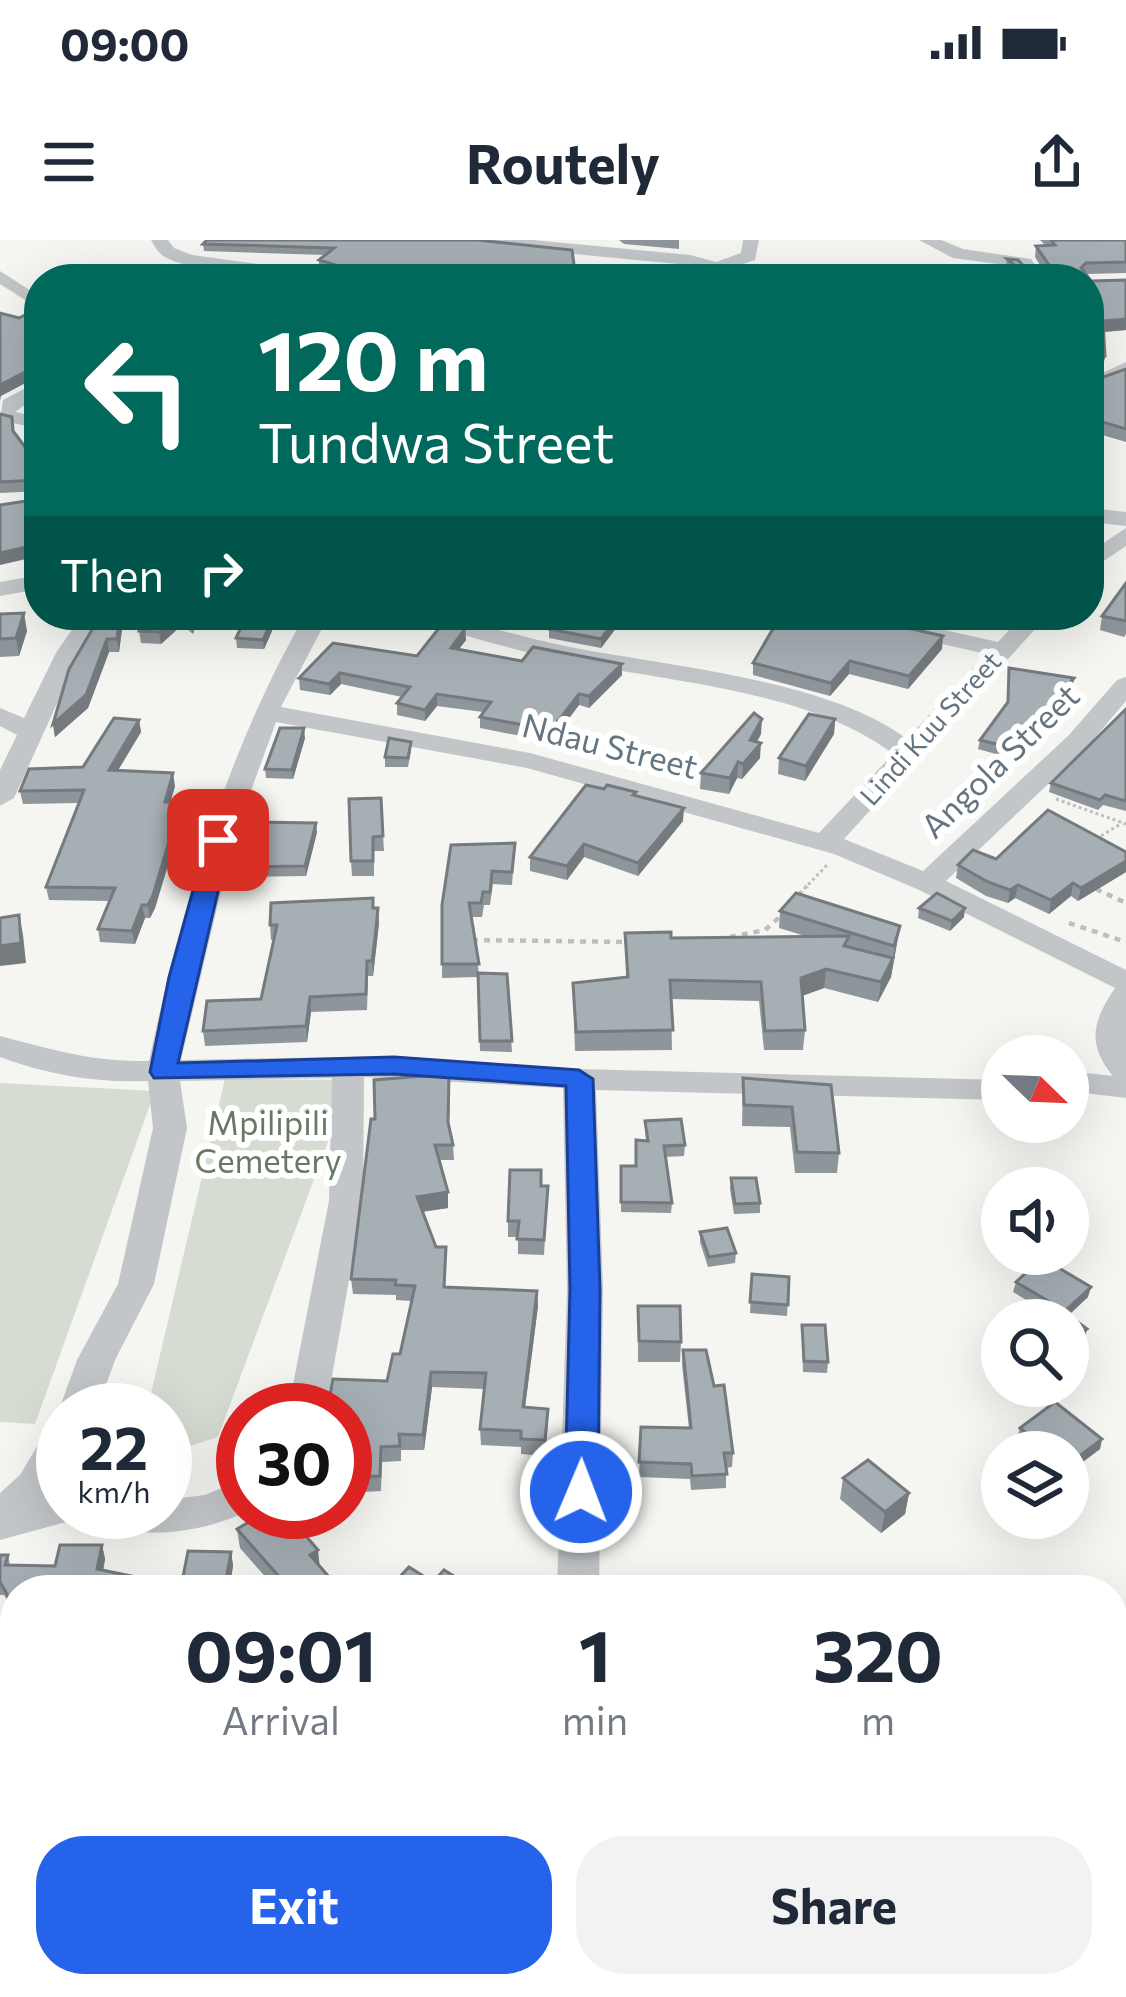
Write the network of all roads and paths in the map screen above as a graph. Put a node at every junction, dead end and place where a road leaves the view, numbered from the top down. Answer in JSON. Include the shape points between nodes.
{"nodes":[{"id":1,"x":159,"y":240,"type":"edge"},
{"id":2,"x":480,"y":240,"type":"edge"},
{"id":3,"x":751,"y":240,"type":"edge"},
{"id":4,"x":927,"y":240,"type":"edge"},
{"id":5,"x":204,"y":264,"type":"edge"},
{"id":6,"x":702,"y":264,"type":"edge"},
{"id":7,"x":726,"y":264,"type":"edge"},
{"id":8,"x":1026,"y":264,"type":"edge"},
{"id":9,"x":0,"y":276,"type":"edge"},
{"id":10,"x":24,"y":294,"type":"edge"},
{"id":11,"x":24,"y":396,"type":"edge"},
{"id":12,"x":24,"y":420,"type":"edge"},
{"id":13,"x":81,"y":630,"type":"edge"},
{"id":14,"x":309,"y":630,"type":"edge"},
{"id":15,"x":474,"y":630,"type":"edge"},
{"id":16,"x":911,"y":630,"type":"edge"},
{"id":17,"x":1021,"y":630,"type":"edge"},
{"id":18,"x":1000,"y":650,"type":"junction"},
{"id":19,"x":1126,"y":685,"type":"edge"},
{"id":20,"x":266,"y":712,"type":"junction"},
{"id":21,"x":0,"y":716,"type":"edge"},
{"id":22,"x":31,"y":732,"type":"junction"},
{"id":23,"x":907,"y":752,"type":"junction"},
{"id":24,"x":1028,"y":790,"type":"junction"},
{"id":25,"x":0,"y":798,"type":"edge"},
{"id":26,"x":1124,"y":824,"type":"edge"},
{"id":27,"x":1088,"y":844,"type":"edge"},
{"id":28,"x":834,"y":845,"type":"junction"},
{"id":29,"x":927,"y":884,"type":"junction"},
{"id":30,"x":1093,"y":887,"type":"edge"},
{"id":31,"x":1126,"y":903,"type":"edge"},
{"id":32,"x":726,"y":938,"type":"edge"},
{"id":33,"x":629,"y":942,"type":"edge"},
{"id":34,"x":454,"y":944,"type":"edge"},
{"id":35,"x":1126,"y":982,"type":"edge"},
{"id":36,"x":1126,"y":994,"type":"edge"},
{"id":37,"x":0,"y":1046,"type":"edge"},
{"id":38,"x":347,"y":1066,"type":"junction"},
{"id":39,"x":1126,"y":1071,"type":"edge"},
{"id":40,"x":163,"y":1072,"type":"junction"},
{"id":41,"x":579,"y":1079,"type":"junction"},
{"id":42,"x":1089,"y":1084,"type":"edge"},
{"id":43,"x":1126,"y":1088,"type":"edge"},
{"id":44,"x":981,"y":1089,"type":"edge"},
{"id":45,"x":88,"y":1383,"type":"edge"},
{"id":46,"x":312,"y":1383,"type":"edge"},
{"id":47,"x":36,"y":1483,"type":"edge"},
{"id":48,"x":36,"y":1514,"type":"edge"},
{"id":49,"x":0,"y":1521,"type":"edge"},
{"id":50,"x":578,"y":1575,"type":"edge"}],
"edges":[{"from":1,"to":5,"type":"street"},
{"from":2,"to":6,"type":"street"},
{"from":3,"to":7,"type":"street","via":[[748,256]]},
{"from":4,"to":8,"type":"street","via":[[959,254]]},
{"from":9,"to":10,"type":"street"},
{"from":11,"to":12,"type":"street","via":[[3,415]]},
{"from":13,"to":22,"type":"street"},
{"from":14,"to":20,"type":"street"},
{"from":15,"to":23,"type":"street","via":[[812,702],[869,723]]},
{"from":16,"to":18,"type":"street"},
{"from":17,"to":18,"type":"street","name":"Lindi Kuu Street"},
{"from":18,"to":23,"type":"street","name":"Lindi Kuu Street"},
{"from":19,"to":24,"type":"street","name":"Angola Street"},
{"from":20,"to":28,"type":"street","name":"Ndau Street","via":[[530,761]]},
{"from":20,"to":40,"type":"street","via":[[218,840]]},
{"from":21,"to":22,"type":"street"},
{"from":22,"to":25,"type":"street"},
{"from":23,"to":28,"type":"street","name":"Lindi Kuu Street"},
{"from":24,"to":26,"type":"path"},
{"from":24,"to":29,"type":"street","name":"Angola Street"},
{"from":26,"to":27,"type":"path"},
{"from":28,"to":29,"type":"street","name":"Ndau Street"},
{"from":28,"to":32,"type":"path","via":[[773,925]]},
{"from":29,"to":35,"type":"street","name":"Angola Street"},
{"from":30,"to":31,"type":"path"},
{"from":33,"to":34,"type":"path","via":[[488,937]]},
{"from":36,"to":39,"type":"street","via":[[1106,1024],[1108,1049]]},
{"from":37,"to":40,"type":"street","via":[[77,1069]]},
{"from":38,"to":40,"type":"street"},
{"from":38,"to":41,"type":"street"},
{"from":38,"to":46,"type":"street","via":[[346,1201]]},
{"from":40,"to":45,"type":"street","via":[[170,1128],[136,1284]]},
{"from":41,"to":44,"type":"street"},
{"from":41,"to":50,"type":"street","via":[[585,1289]]},
{"from":42,"to":43,"type":"street"},
{"from":47,"to":49,"type":"street"},
{"from":48,"to":49,"type":"street"}]}
